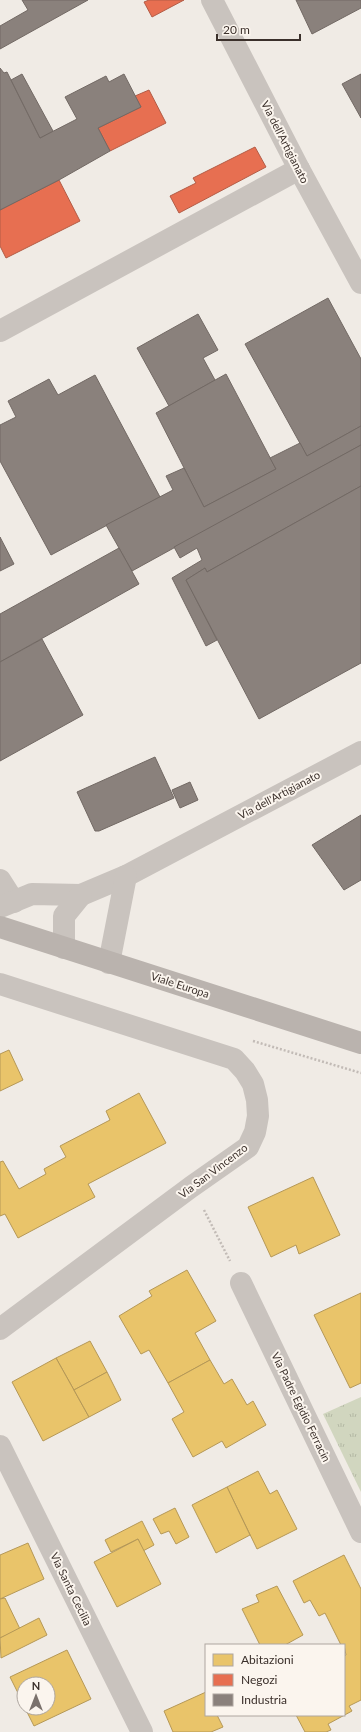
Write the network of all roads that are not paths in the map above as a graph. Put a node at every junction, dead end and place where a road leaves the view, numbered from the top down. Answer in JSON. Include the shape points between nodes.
{"nodes":[{"id":1,"x":212,"y":0,"type":"edge"},
{"id":2,"x":298,"y":169,"type":"junction"},
{"id":3,"x":361,"y":283,"type":"edge"},
{"id":4,"x":0,"y":331,"type":"edge"},
{"id":5,"x":361,"y":752,"type":"edge"},
{"id":6,"x":126,"y":876,"type":"junction"},
{"id":7,"x":0,"y":880,"type":"edge"},
{"id":8,"x":81,"y":895,"type":"junction"},
{"id":9,"x":7,"y":904,"type":"edge"},
{"id":10,"x":0,"y":927,"type":"edge"},
{"id":11,"x":64,"y":948,"type":"junction"},
{"id":12,"x":109,"y":962,"type":"junction"},
{"id":13,"x":0,"y":984,"type":"edge"},
{"id":14,"x":361,"y":1043,"type":"edge"},
{"id":15,"x":241,"y":1283,"type":"road end"},
{"id":16,"x":0,"y":1329,"type":"edge"},
{"id":17,"x":0,"y":1446,"type":"edge"},
{"id":18,"x":361,"y":1532,"type":"edge"},
{"id":19,"x":142,"y":1732,"type":"edge"}],
"edges":[{"from":1,"to":2,"type":"street","name":"Via dell'Artigianato"},
{"from":2,"to":3,"type":"street","name":"Via dell'Artigianato"},
{"from":2,"to":4,"type":"street"},
{"from":5,"to":6,"type":"street","name":"Via dell'Artigianato"},
{"from":6,"to":8,"type":"street","name":"Via dell'Artigianato"},
{"from":6,"to":12,"type":"street"},
{"from":7,"to":9,"type":"street"},
{"from":8,"to":9,"type":"street","via":[[32,894]]},
{"from":8,"to":11,"type":"street","via":[[64,916]]},
{"from":10,"to":11,"type":"main road","name":"Viale Europa"},
{"from":11,"to":12,"type":"main road","name":"Viale Europa"},
{"from":12,"to":14,"type":"main road","name":"Viale Europa"},
{"from":13,"to":16,"type":"street","name":"Via San Vincenzo","via":[[234,1059],[253,1084],[258,1116],[255,1132],[248,1147],[191,1186]]},
{"from":15,"to":18,"type":"street","name":"Via Padre Egidio Ferracin"},
{"from":17,"to":19,"type":"street","name":"Via Santa Cecilia"}]}
